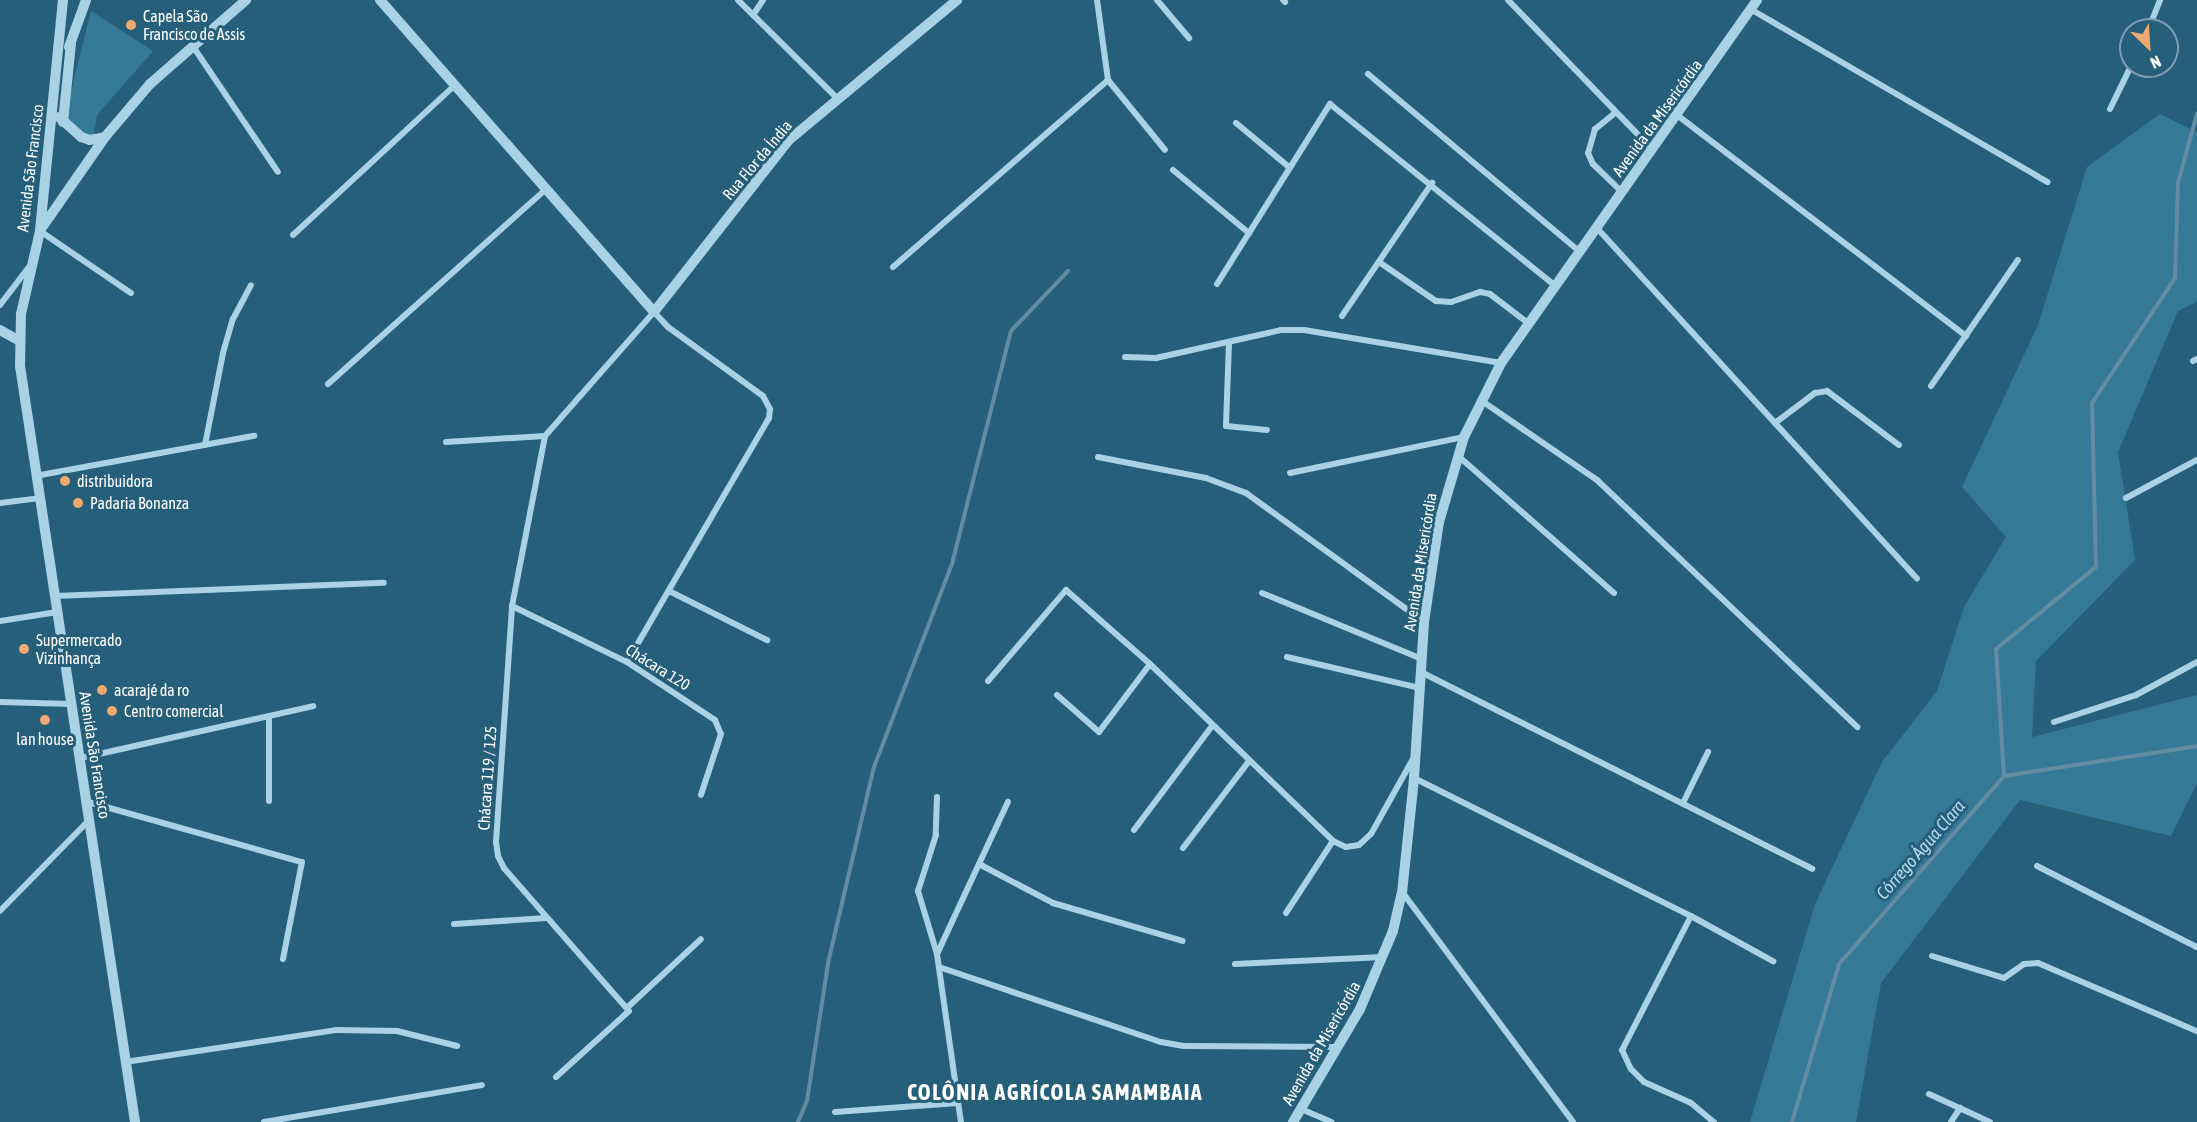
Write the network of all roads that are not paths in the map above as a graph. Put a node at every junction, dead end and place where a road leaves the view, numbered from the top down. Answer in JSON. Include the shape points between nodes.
{"nodes":[{"id":1,"x":63,"y":0,"type":"edge"},
{"id":2,"x":86,"y":0,"type":"edge"},
{"id":3,"x":246,"y":0,"type":"edge"},
{"id":4,"x":380,"y":0,"type":"edge"},
{"id":5,"x":738,"y":0,"type":"edge"},
{"id":6,"x":763,"y":0,"type":"edge"},
{"id":7,"x":957,"y":0,"type":"edge"},
{"id":8,"x":1097,"y":0,"type":"edge"},
{"id":9,"x":1157,"y":0,"type":"edge"},
{"id":10,"x":1508,"y":0,"type":"edge"},
{"id":11,"x":2160,"y":0,"type":"edge"},
{"id":12,"x":1755,"y":5,"type":"edge"},
{"id":13,"x":753,"y":15,"type":"junction"},
{"id":14,"x":2153,"y":18,"type":"edge"},
{"id":15,"x":1189,"y":38,"type":"dead end"},
{"id":16,"x":71,"y":43,"type":"junction"},
{"id":17,"x":191,"y":44,"type":"junction"},
{"id":18,"x":57,"y":72,"type":"junction"},
{"id":19,"x":1368,"y":74,"type":"dead end"},
{"id":20,"x":2125,"y":78,"type":"edge"},
{"id":21,"x":1108,"y":80,"type":"junction"},
{"id":22,"x":456,"y":85,"type":"junction"},
{"id":23,"x":837,"y":98,"type":"junction"},
{"id":24,"x":53,"y":109,"type":"junction"},
{"id":25,"x":2110,"y":109,"type":"dead end"},
{"id":26,"x":1615,"y":113,"type":"junction"},
{"id":27,"x":1677,"y":115,"type":"junction"},
{"id":28,"x":63,"y":122,"type":"junction"},
{"id":29,"x":1236,"y":123,"type":"dead end"},
{"id":30,"x":105,"y":137,"type":"junction"},
{"id":31,"x":1165,"y":150,"type":"dead end"},
{"id":32,"x":1652,"y":150,"type":"junction"},
{"id":33,"x":1289,"y":167,"type":"junction"},
{"id":34,"x":1173,"y":170,"type":"dead end"},
{"id":35,"x":278,"y":172,"type":"dead end"},
{"id":36,"x":2048,"y":182,"type":"dead end"},
{"id":37,"x":1432,"y":183,"type":"junction"},
{"id":38,"x":546,"y":188,"type":"junction"},
{"id":39,"x":1622,"y":192,"type":"junction"},
{"id":40,"x":1596,"y":227,"type":"junction"},
{"id":41,"x":40,"y":231,"type":"junction"},
{"id":42,"x":1249,"y":233,"type":"junction"},
{"id":43,"x":293,"y":235,"type":"dead end"},
{"id":44,"x":1579,"y":251,"type":"junction"},
{"id":45,"x":2018,"y":260,"type":"dead end"},
{"id":46,"x":1379,"y":262,"type":"junction"},
{"id":47,"x":28,"y":267,"type":"junction"},
{"id":48,"x":893,"y":267,"type":"dead end"},
{"id":49,"x":1217,"y":284,"type":"dead end"},
{"id":50,"x":251,"y":285,"type":"dead end"},
{"id":51,"x":1554,"y":285,"type":"junction"},
{"id":52,"x":131,"y":293,"type":"dead end"},
{"id":53,"x":0,"y":305,"type":"edge"},
{"id":54,"x":654,"y":312,"type":"junction"},
{"id":55,"x":1342,"y":316,"type":"dead end"},
{"id":56,"x":1528,"y":323,"type":"junction"},
{"id":57,"x":0,"y":330,"type":"edge"},
{"id":58,"x":1966,"y":336,"type":"junction"},
{"id":59,"x":20,"y":340,"type":"junction"},
{"id":60,"x":1229,"y":343,"type":"junction"},
{"id":61,"x":1125,"y":357,"type":"dead end"},
{"id":62,"x":1501,"y":363,"type":"junction"},
{"id":63,"x":328,"y":384,"type":"dead end"},
{"id":64,"x":1931,"y":386,"type":"dead end"},
{"id":65,"x":1482,"y":401,"type":"junction"},
{"id":66,"x":1775,"y":423,"type":"junction"},
{"id":67,"x":1267,"y":430,"type":"dead end"},
{"id":68,"x":254,"y":436,"type":"dead end"},
{"id":69,"x":545,"y":436,"type":"junction"},
{"id":70,"x":1464,"y":437,"type":"junction"},
{"id":71,"x":446,"y":442,"type":"dead end"},
{"id":72,"x":1899,"y":445,"type":"dead end"},
{"id":73,"x":205,"y":446,"type":"junction"},
{"id":74,"x":1457,"y":455,"type":"junction"},
{"id":75,"x":1098,"y":457,"type":"dead end"},
{"id":76,"x":2197,"y":460,"type":"edge"},
{"id":77,"x":1290,"y":473,"type":"dead end"},
{"id":78,"x":34,"y":477,"type":"junction"},
{"id":79,"x":38,"y":498,"type":"junction"},
{"id":80,"x":2126,"y":498,"type":"dead end"},
{"id":81,"x":0,"y":503,"type":"edge"},
{"id":82,"x":1917,"y":578,"type":"dead end"},
{"id":83,"x":384,"y":583,"type":"dead end"},
{"id":84,"x":669,"y":591,"type":"junction"},
{"id":85,"x":1262,"y":593,"type":"dead end"},
{"id":86,"x":1614,"y":593,"type":"dead end"},
{"id":87,"x":55,"y":596,"type":"junction"},
{"id":88,"x":512,"y":606,"type":"junction"},
{"id":89,"x":57,"y":612,"type":"junction"},
{"id":90,"x":0,"y":621,"type":"edge"},
{"id":91,"x":1424,"y":622,"type":"junction"},
{"id":92,"x":766,"y":640,"type":"dead end"},
{"id":93,"x":1287,"y":657,"type":"dead end"},
{"id":94,"x":1422,"y":659,"type":"junction"},
{"id":95,"x":627,"y":662,"type":"junction"},
{"id":96,"x":2197,"y":662,"type":"edge"},
{"id":97,"x":1150,"y":664,"type":"junction"},
{"id":98,"x":1421,"y":672,"type":"junction"},
{"id":99,"x":988,"y":681,"type":"dead end"},
{"id":100,"x":1420,"y":688,"type":"junction"},
{"id":101,"x":1057,"y":695,"type":"dead end"},
{"id":102,"x":0,"y":702,"type":"edge"},
{"id":103,"x":71,"y":705,"type":"junction"},
{"id":104,"x":313,"y":706,"type":"dead end"},
{"id":105,"x":269,"y":716,"type":"junction"},
{"id":106,"x":2054,"y":722,"type":"dead end"},
{"id":107,"x":1212,"y":726,"type":"junction"},
{"id":108,"x":1857,"y":727,"type":"dead end"},
{"id":109,"x":1708,"y":752,"type":"dead end"},
{"id":110,"x":1417,"y":754,"type":"junction"},
{"id":111,"x":81,"y":758,"type":"junction"},
{"id":112,"x":1249,"y":761,"type":"junction"},
{"id":113,"x":1414,"y":778,"type":"junction"},
{"id":114,"x":701,"y":795,"type":"dead end"},
{"id":115,"x":938,"y":797,"type":"dead end"},
{"id":116,"x":269,"y":801,"type":"dead end"},
{"id":117,"x":88,"y":802,"type":"junction"},
{"id":118,"x":1008,"y":802,"type":"dead end"},
{"id":119,"x":1683,"y":803,"type":"junction"},
{"id":120,"x":90,"y":819,"type":"junction"},
{"id":121,"x":1134,"y":830,"type":"dead end"},
{"id":122,"x":1333,"y":841,"type":"junction"},
{"id":123,"x":1183,"y":848,"type":"dead end"},
{"id":124,"x":979,"y":864,"type":"junction"},
{"id":125,"x":2037,"y":866,"type":"dead end"},
{"id":126,"x":1812,"y":869,"type":"dead end"},
{"id":127,"x":1402,"y":893,"type":"junction"},
{"id":128,"x":0,"y":911,"type":"edge"},
{"id":129,"x":1286,"y":913,"type":"dead end"},
{"id":130,"x":1691,"y":916,"type":"junction"},
{"id":131,"x":547,"y":918,"type":"junction"},
{"id":132,"x":454,"y":924,"type":"dead end"},
{"id":133,"x":701,"y":939,"type":"dead end"},
{"id":134,"x":1183,"y":941,"type":"dead end"},
{"id":135,"x":2197,"y":947,"type":"edge"},
{"id":136,"x":937,"y":954,"type":"junction"},
{"id":137,"x":1932,"y":956,"type":"dead end"},
{"id":138,"x":1384,"y":957,"type":"junction"},
{"id":139,"x":283,"y":959,"type":"dead end"},
{"id":140,"x":1773,"y":961,"type":"dead end"},
{"id":141,"x":1235,"y":964,"type":"dead end"},
{"id":142,"x":939,"y":967,"type":"junction"},
{"id":143,"x":629,"y":1009,"type":"junction"},
{"id":144,"x":2197,"y":1031,"type":"edge"},
{"id":145,"x":457,"y":1046,"type":"dead end"},
{"id":146,"x":1334,"y":1047,"type":"junction"},
{"id":147,"x":125,"y":1062,"type":"junction"},
{"id":148,"x":556,"y":1077,"type":"dead end"},
{"id":149,"x":482,"y":1085,"type":"dead end"},
{"id":150,"x":1929,"y":1094,"type":"dead end"},
{"id":151,"x":958,"y":1103,"type":"junction"},
{"id":152,"x":1960,"y":1108,"type":"junction"},
{"id":153,"x":1301,"y":1109,"type":"junction"},
{"id":154,"x":835,"y":1112,"type":"dead end"},
{"id":155,"x":135,"y":1122,"type":"edge"},
{"id":156,"x":264,"y":1122,"type":"edge"},
{"id":157,"x":961,"y":1122,"type":"edge"},
{"id":158,"x":1293,"y":1122,"type":"edge"},
{"id":159,"x":1331,"y":1122,"type":"edge"},
{"id":160,"x":1573,"y":1122,"type":"edge"},
{"id":161,"x":1714,"y":1122,"type":"edge"},
{"id":162,"x":1951,"y":1122,"type":"edge"},
{"id":163,"x":1990,"y":1122,"type":"edge"}],
"edges":[{"from":1,"to":18,"type":"street","name":"Avenida São Francisco"},
{"from":2,"to":16,"type":"street","name":"Avenida São Francisco"},
{"from":3,"to":17,"type":"street"},
{"from":4,"to":22,"type":"street"},
{"from":5,"to":13,"type":"street"},
{"from":6,"to":13,"type":"street"},
{"from":7,"to":23,"type":"street","name":"Rua Flor da Índia"},
{"from":8,"to":21,"type":"street"},
{"from":9,"to":15,"type":"street"},
{"from":10,"to":26,"type":"street"},
{"from":11,"to":14,"type":"street"},
{"from":12,"to":27,"type":"street","name":"Avenida da Misericórdia"},
{"from":12,"to":36,"type":"street"},
{"from":13,"to":23,"type":"street"},
{"from":16,"to":18,"type":"street","name":"Avenida São Francisco"},
{"from":16,"to":28,"type":"street"},
{"from":17,"to":30,"type":"street"},
{"from":17,"to":35,"type":"street"},
{"from":18,"to":24,"type":"street","name":"Avenida São Francisco"},
{"from":19,"to":44,"type":"street"},
{"from":20,"to":25,"type":"street"},
{"from":21,"to":31,"type":"street"},
{"from":21,"to":48,"type":"street"},
{"from":22,"to":38,"type":"street"},
{"from":22,"to":43,"type":"street"},
{"from":23,"to":54,"type":"street","name":"Rua Flor da Índia","via":[[777,155]]},
{"from":24,"to":28,"type":"street"},
{"from":24,"to":41,"type":"street","name":"Avenida São Francisco"},
{"from":26,"to":32,"type":"street"},
{"from":26,"to":39,"type":"street","via":[[1595,129],[1588,153],[1593,164]]},
{"from":27,"to":32,"type":"street","name":"Avenida da Misericórdia"},
{"from":27,"to":58,"type":"street"},
{"from":28,"to":30,"type":"street","via":[[81,137]]},
{"from":29,"to":33,"type":"street"},
{"from":30,"to":41,"type":"street"},
{"from":32,"to":39,"type":"street","name":"Avenida da Misericórdia"},
{"from":33,"to":37,"type":"street","via":[[1330,104]]},
{"from":33,"to":42,"type":"street"},
{"from":34,"to":42,"type":"street"},
{"from":37,"to":46,"type":"street"},
{"from":37,"to":51,"type":"street"},
{"from":38,"to":54,"type":"street"},
{"from":38,"to":63,"type":"street"},
{"from":39,"to":40,"type":"street","name":"Avenida da Misericórdia"},
{"from":40,"to":44,"type":"street","name":"Avenida da Misericórdia"},
{"from":40,"to":66,"type":"street"},
{"from":41,"to":47,"type":"street","name":"Avenida São Francisco"},
{"from":41,"to":52,"type":"street"},
{"from":42,"to":49,"type":"street"},
{"from":44,"to":51,"type":"street","name":"Avenida da Misericórdia"},
{"from":45,"to":58,"type":"street"},
{"from":46,"to":55,"type":"street"},
{"from":46,"to":56,"type":"street","via":[[1436,301],[1451,302],[1480,292],[1490,294]]},
{"from":47,"to":53,"type":"street"},
{"from":47,"to":59,"type":"street","name":"Avenida São Francisco"},
{"from":50,"to":73,"type":"street","via":[[223,353]]},
{"from":51,"to":56,"type":"street","name":"Avenida da Misericórdia"},
{"from":54,"to":69,"type":"street"},
{"from":54,"to":84,"type":"street","via":[[668,327],[763,396],[770,409],[769,418]]},
{"from":56,"to":62,"type":"street","name":"Avenida da Misericórdia"},
{"from":57,"to":59,"type":"street"},
{"from":58,"to":64,"type":"street"},
{"from":59,"to":78,"type":"street","name":"Avenida São Francisco"},
{"from":60,"to":61,"type":"street","via":[[1156,358]]},
{"from":60,"to":62,"type":"street","via":[[1281,330],[1304,330]]},
{"from":60,"to":67,"type":"street","via":[[1226,426]]},
{"from":62,"to":65,"type":"street","name":"Avenida da Misericórdia"},
{"from":65,"to":70,"type":"street","name":"Avenida da Misericórdia"},
{"from":65,"to":108,"type":"street","via":[[1597,480]]},
{"from":66,"to":72,"type":"street","via":[[1815,393],[1827,391]]},
{"from":66,"to":82,"type":"street"},
{"from":68,"to":73,"type":"street"},
{"from":69,"to":71,"type":"street"},
{"from":69,"to":88,"type":"street","name":"Chácara 119 / 125"},
{"from":70,"to":74,"type":"street","name":"Avenida da Misericórdia"},
{"from":70,"to":77,"type":"street"},
{"from":73,"to":78,"type":"street"},
{"from":74,"to":86,"type":"street"},
{"from":74,"to":91,"type":"street","name":"Avenida da Misericórdia","via":[[1439,522]]},
{"from":75,"to":91,"type":"street","via":[[1206,478],[1246,493]]},
{"from":76,"to":80,"type":"street"},
{"from":78,"to":79,"type":"street","name":"Avenida São Francisco"},
{"from":79,"to":81,"type":"street"},
{"from":79,"to":87,"type":"street","name":"Avenida São Francisco"},
{"from":83,"to":87,"type":"street"},
{"from":84,"to":92,"type":"street"},
{"from":84,"to":95,"type":"street"},
{"from":85,"to":94,"type":"street"},
{"from":87,"to":89,"type":"street","name":"Avenida São Francisco"},
{"from":88,"to":95,"type":"street","name":"Chácara 120"},
{"from":88,"to":131,"type":"street","name":"Chácara 119 / 125","via":[[496,842],[504,868]]},
{"from":89,"to":90,"type":"street"},
{"from":89,"to":103,"type":"street","name":"Avenida São Francisco"},
{"from":91,"to":94,"type":"street","name":"Avenida da Misericórdia"},
{"from":93,"to":100,"type":"street"},
{"from":94,"to":98,"type":"street","name":"Avenida da Misericórdia"},
{"from":95,"to":114,"type":"street","name":"Chácara 120","via":[[720,727]]},
{"from":96,"to":106,"type":"street","via":[[2136,694]]},
{"from":97,"to":99,"type":"street","via":[[1066,590]]},
{"from":97,"to":101,"type":"street","via":[[1099,732]]},
{"from":97,"to":107,"type":"street"},
{"from":98,"to":100,"type":"street","name":"Avenida da Misericórdia"},
{"from":98,"to":119,"type":"street"},
{"from":100,"to":110,"type":"street","name":"Avenida da Misericórdia"},
{"from":102,"to":103,"type":"street"},
{"from":103,"to":111,"type":"street","name":"Avenida São Francisco"},
{"from":104,"to":105,"type":"street"},
{"from":105,"to":111,"type":"street"},
{"from":105,"to":116,"type":"street"},
{"from":107,"to":112,"type":"street"},
{"from":107,"to":121,"type":"street"},
{"from":109,"to":119,"type":"street"},
{"from":110,"to":113,"type":"street","name":"Avenida da Misericórdia"},
{"from":110,"to":122,"type":"street","via":[[1371,834],[1359,845],[1346,848]]},
{"from":111,"to":117,"type":"street","name":"Avenida São Francisco"},
{"from":112,"to":122,"type":"street"},
{"from":112,"to":123,"type":"street"},
{"from":113,"to":127,"type":"street","name":"Avenida da Misericórdia"},
{"from":113,"to":130,"type":"street"},
{"from":115,"to":136,"type":"street","via":[[936,834],[918,891]]},
{"from":117,"to":120,"type":"street","name":"Avenida São Francisco"},
{"from":117,"to":139,"type":"street","via":[[302,862]]},
{"from":118,"to":124,"type":"street"},
{"from":119,"to":126,"type":"street"},
{"from":120,"to":128,"type":"street"},
{"from":120,"to":147,"type":"street","name":"Avenida São Francisco"},
{"from":122,"to":129,"type":"street"},
{"from":124,"to":134,"type":"street","via":[[1053,903]]},
{"from":124,"to":136,"type":"street"},
{"from":125,"to":135,"type":"street"},
{"from":127,"to":138,"type":"street","name":"Avenida da Misericórdia"},
{"from":127,"to":160,"type":"street"},
{"from":130,"to":140,"type":"street"},
{"from":130,"to":161,"type":"street","via":[[1622,1050],[1631,1070],[1644,1082],[1691,1103]]},
{"from":131,"to":132,"type":"street"},
{"from":131,"to":143,"type":"street","name":"Chácara 119 / 125"},
{"from":133,"to":143,"type":"street"},
{"from":136,"to":142,"type":"street"},
{"from":137,"to":144,"type":"street","via":[[2004,978],[2024,964],[2038,963]]},
{"from":138,"to":141,"type":"street"},
{"from":138,"to":146,"type":"street","name":"Avenida da Misericórdia","via":[[1360,1009]]},
{"from":142,"to":146,"type":"street","via":[[1161,1042],[1184,1046]]},
{"from":142,"to":151,"type":"street"},
{"from":143,"to":148,"type":"street"},
{"from":145,"to":147,"type":"street","via":[[397,1031],[336,1030]]},
{"from":146,"to":153,"type":"street","name":"Avenida da Misericórdia"},
{"from":147,"to":155,"type":"street","name":"Avenida São Francisco"},
{"from":149,"to":156,"type":"street"},
{"from":150,"to":152,"type":"street"},
{"from":151,"to":154,"type":"street"},
{"from":151,"to":157,"type":"street"},
{"from":152,"to":162,"type":"street"},
{"from":152,"to":163,"type":"street"},
{"from":153,"to":158,"type":"street","name":"Avenida da Misericórdia"},
{"from":153,"to":159,"type":"street"}]}
